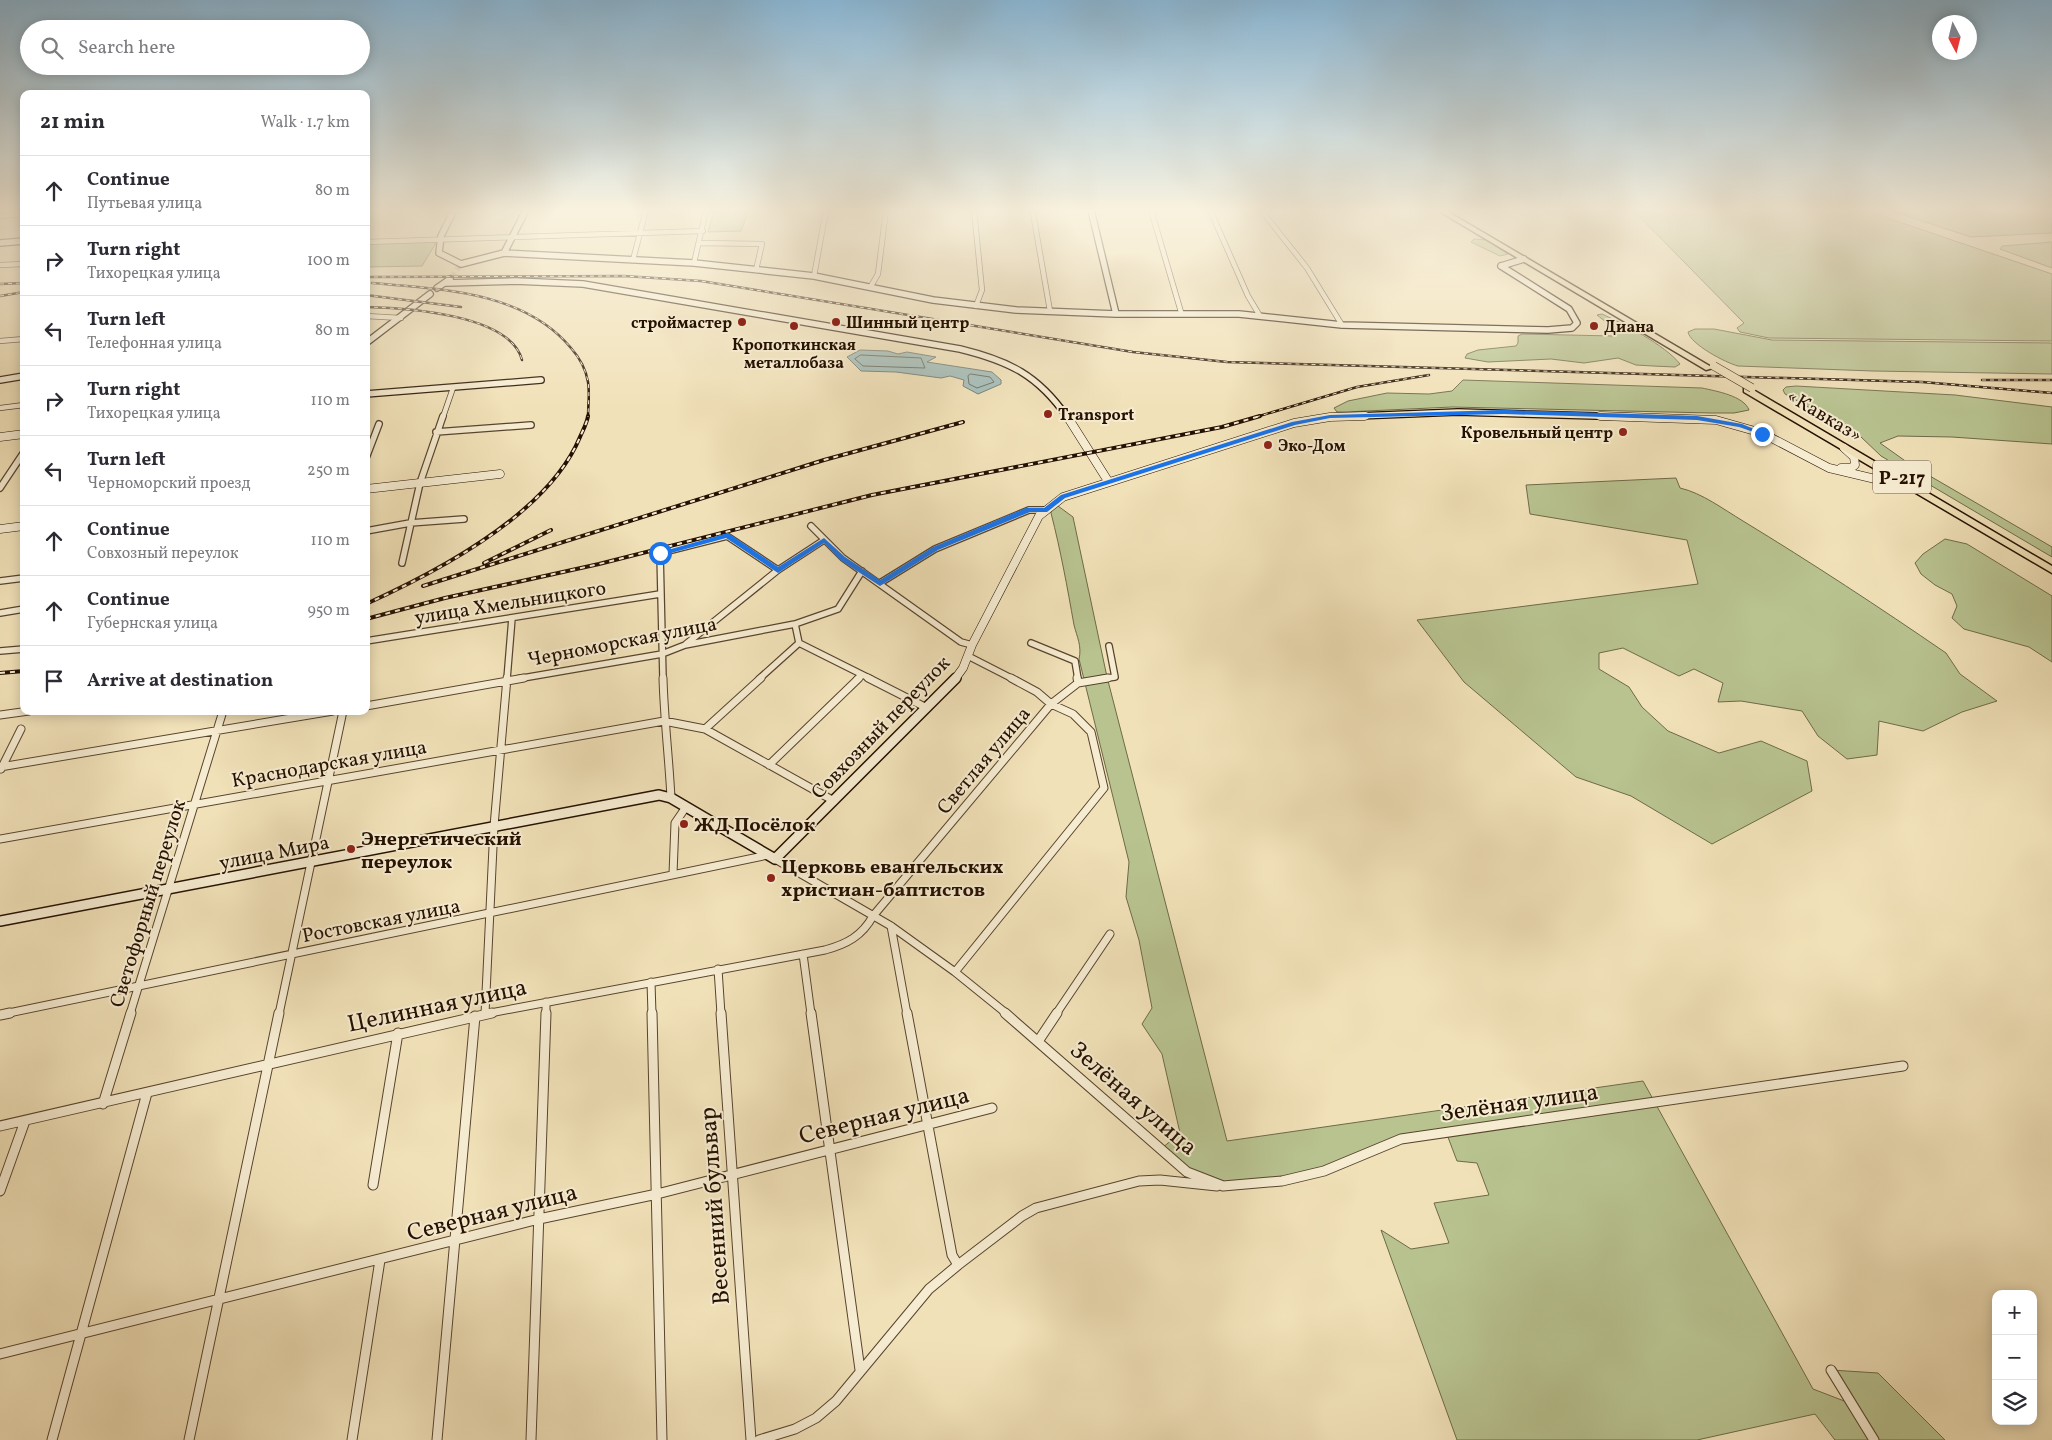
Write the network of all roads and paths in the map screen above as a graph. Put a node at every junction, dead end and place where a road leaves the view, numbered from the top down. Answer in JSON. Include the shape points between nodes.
{"nodes":[{"id":1,"x":451,"y":277,"type":"tunnel mouth"},
{"id":2,"x":821,"y":277,"type":"edge"},
{"id":3,"x":876,"y":277,"type":"edge"},
{"id":4,"x":981,"y":277,"type":"edge"},
{"id":5,"x":1043,"y":277,"type":"edge"},
{"id":6,"x":1107,"y":277,"type":"edge"},
{"id":7,"x":1171,"y":277,"type":"edge"},
{"id":8,"x":1240,"y":277,"type":"edge"},
{"id":9,"x":1313,"y":277,"type":"edge"},
{"id":10,"x":1519,"y":277,"type":"edge"},
{"id":11,"x":1559,"y":277,"type":"edge"},
{"id":12,"x":446,"y":283,"type":"junction"},
{"id":13,"x":871,"y":286,"type":"junction"},
{"id":14,"x":438,"y":288,"type":"dead end"},
{"id":15,"x":430,"y":294,"type":"dead end"},
{"id":16,"x":976,"y":306,"type":"junction"},
{"id":17,"x":1050,"y":311,"type":"junction"},
{"id":18,"x":1182,"y":312,"type":"junction"},
{"id":19,"x":1116,"y":314,"type":"junction"},
{"id":20,"x":370,"y":316,"type":"edge"},
{"id":21,"x":1260,"y":316,"type":"junction"},
{"id":22,"x":401,"y":318,"type":"junction"},
{"id":23,"x":1342,"y":325,"type":"junction"},
{"id":24,"x":20,"y":340,"type":"edge"},
{"id":25,"x":370,"y":340,"type":"edge"},
{"id":26,"x":0,"y":342,"type":"edge"},
{"id":27,"x":20,"y":377,"type":"edge"},
{"id":28,"x":0,"y":380,"type":"edge"},
{"id":29,"x":541,"y":380,"type":"dead end"},
{"id":30,"x":453,"y":388,"type":"junction"},
{"id":31,"x":1749,"y":389,"type":"junction"},
{"id":32,"x":370,"y":394,"type":"edge"},
{"id":33,"x":20,"y":406,"type":"edge"},
{"id":34,"x":0,"y":408,"type":"edge"},
{"id":35,"x":379,"y":424,"type":"dead end"},
{"id":36,"x":531,"y":425,"type":"dead end"},
{"id":37,"x":436,"y":432,"type":"junction"},
{"id":38,"x":20,"y":434,"type":"edge"},
{"id":39,"x":0,"y":437,"type":"edge"},
{"id":40,"x":1838,"y":443,"type":"junction"},
{"id":41,"x":370,"y":448,"type":"edge"},
{"id":42,"x":20,"y":458,"type":"edge"},
{"id":43,"x":1829,"y":468,"type":"junction"},
{"id":44,"x":500,"y":474,"type":"dead end"},
{"id":45,"x":1108,"y":481,"type":"junction"},
{"id":46,"x":420,"y":483,"type":"junction"},
{"id":47,"x":0,"y":488,"type":"edge"},
{"id":48,"x":1914,"y":488,"type":"junction"},
{"id":49,"x":370,"y":489,"type":"edge"},
{"id":50,"x":1045,"y":510,"type":"junction"},
{"id":51,"x":464,"y":519,"type":"dead end"},
{"id":52,"x":410,"y":524,"type":"junction"},
{"id":53,"x":20,"y":526,"type":"edge"},
{"id":54,"x":811,"y":526,"type":"dead end"},
{"id":55,"x":0,"y":529,"type":"edge"},
{"id":56,"x":370,"y":529,"type":"edge"},
{"id":57,"x":824,"y":540,"type":"junction"},
{"id":58,"x":660,"y":553,"type":"joint"},
{"id":59,"x":402,"y":563,"type":"dead end"},
{"id":60,"x":2052,"y":565,"type":"edge"},
{"id":61,"x":778,"y":570,"type":"junction"},
{"id":62,"x":2052,"y":570,"type":"edge"},
{"id":63,"x":862,"y":571,"type":"junction"},
{"id":64,"x":20,"y":578,"type":"edge"},
{"id":65,"x":0,"y":581,"type":"edge"},
{"id":66,"x":880,"y":583,"type":"junction"},
{"id":67,"x":660,"y":594,"type":"junction"},
{"id":68,"x":20,"y":610,"type":"edge"},
{"id":69,"x":0,"y":613,"type":"edge"},
{"id":70,"x":512,"y":618,"type":"junction"},
{"id":71,"x":795,"y":624,"type":"junction"},
{"id":72,"x":370,"y":640,"type":"edge"},
{"id":73,"x":799,"y":643,"type":"junction"},
{"id":74,"x":1031,"y":643,"type":"dead end"},
{"id":75,"x":685,"y":645,"type":"junction"},
{"id":76,"x":972,"y":645,"type":"junction"},
{"id":77,"x":1108,"y":646,"type":"dead end"},
{"id":78,"x":20,"y":649,"type":"edge"},
{"id":79,"x":0,"y":651,"type":"edge"},
{"id":80,"x":662,"y":654,"type":"junction"},
{"id":81,"x":968,"y":656,"type":"junction"},
{"id":82,"x":862,"y":676,"type":"junction"},
{"id":83,"x":505,"y":681,"type":"junction"},
{"id":84,"x":1078,"y":683,"type":"junction"},
{"id":85,"x":1051,"y":704,"type":"junction"},
{"id":86,"x":370,"y":705,"type":"edge"},
{"id":87,"x":927,"y":708,"type":"junction"},
{"id":88,"x":20,"y":713,"type":"edge"},
{"id":89,"x":222,"y":715,"type":"edge"},
{"id":90,"x":308,"y":715,"type":"edge"},
{"id":91,"x":342,"y":715,"type":"edge"},
{"id":92,"x":0,"y":716,"type":"edge"},
{"id":93,"x":664,"y":722,"type":"junction"},
{"id":94,"x":21,"y":729,"type":"dead end"},
{"id":95,"x":706,"y":729,"type":"junction"},
{"id":96,"x":216,"y":730,"type":"junction"},
{"id":97,"x":500,"y":749,"type":"junction"},
{"id":98,"x":769,"y":765,"type":"junction"},
{"id":99,"x":1,"y":768,"type":"edge"},
{"id":100,"x":329,"y":781,"type":"junction"},
{"id":101,"x":671,"y":798,"type":"junction"},
{"id":102,"x":834,"y":801,"type":"junction"},
{"id":103,"x":194,"y":804,"type":"junction"},
{"id":104,"x":686,"y":807,"type":"junction"},
{"id":105,"x":494,"y":826,"type":"junction"},
{"id":106,"x":0,"y":840,"type":"edge"},
{"id":107,"x":771,"y":857,"type":"junction"},
{"id":108,"x":310,"y":863,"type":"junction"},
{"id":109,"x":673,"y":874,"type":"junction"},
{"id":110,"x":169,"y":890,"type":"junction"},
{"id":111,"x":489,"y":914,"type":"junction"},
{"id":112,"x":873,"y":916,"type":"junction"},
{"id":113,"x":0,"y":921,"type":"edge"},
{"id":114,"x":891,"y":926,"type":"junction"},
{"id":115,"x":1110,"y":934,"type":"dead end"},
{"id":116,"x":290,"y":954,"type":"junction"},
{"id":117,"x":803,"y":954,"type":"junction"},
{"id":118,"x":718,"y":968,"type":"junction"},
{"id":119,"x":956,"y":972,"type":"junction"},
{"id":120,"x":651,"y":982,"type":"junction"},
{"id":121,"x":138,"y":986,"type":"junction"},
{"id":122,"x":546,"y":1002,"type":"junction"},
{"id":123,"x":0,"y":1014,"type":"edge"},
{"id":124,"x":485,"y":1014,"type":"junction"},
{"id":125,"x":475,"y":1016,"type":"junction"},
{"id":126,"x":398,"y":1033,"type":"junction"},
{"id":127,"x":1038,"y":1040,"type":"junction"},
{"id":128,"x":267,"y":1063,"type":"junction"},
{"id":129,"x":1903,"y":1066,"type":"dead end"},
{"id":130,"x":147,"y":1093,"type":"junction"},
{"id":131,"x":103,"y":1104,"type":"junction"},
{"id":132,"x":992,"y":1108,"type":"dead end"},
{"id":133,"x":25,"y":1121,"type":"junction"},
{"id":134,"x":927,"y":1125,"type":"junction"},
{"id":135,"x":0,"y":1126,"type":"edge"},
{"id":136,"x":829,"y":1150,"type":"junction"},
{"id":137,"x":731,"y":1174,"type":"junction"},
{"id":138,"x":373,"y":1185,"type":"dead end"},
{"id":139,"x":1223,"y":1186,"type":"junction"},
{"id":140,"x":0,"y":1191,"type":"edge"},
{"id":141,"x":658,"y":1194,"type":"junction"},
{"id":142,"x":539,"y":1219,"type":"junction"},
{"id":143,"x":455,"y":1241,"type":"junction"},
{"id":144,"x":380,"y":1260,"type":"junction"},
{"id":145,"x":958,"y":1265,"type":"junction"},
{"id":146,"x":218,"y":1299,"type":"junction"},
{"id":147,"x":83,"y":1334,"type":"junction"},
{"id":148,"x":0,"y":1354,"type":"edge"},
{"id":149,"x":860,"y":1370,"type":"junction"},
{"id":150,"x":1831,"y":1370,"type":"dead end"},
{"id":151,"x":52,"y":1440,"type":"edge"},
{"id":152,"x":189,"y":1440,"type":"edge"},
{"id":153,"x":352,"y":1440,"type":"edge"},
{"id":154,"x":437,"y":1440,"type":"edge"},
{"id":155,"x":531,"y":1440,"type":"edge"},
{"id":156,"x":662,"y":1440,"type":"edge"},
{"id":157,"x":751,"y":1440,"type":"edge"},
{"id":158,"x":759,"y":1440,"type":"edge"},
{"id":159,"x":1874,"y":1440,"type":"edge"}],
"edges":[{"from":1,"to":12,"type":"street"},
{"from":2,"to":13,"type":"street"},
{"from":3,"to":13,"type":"street"},
{"from":4,"to":16,"type":"street","via":[[982,290]]},
{"from":5,"to":17,"type":"street"},
{"from":6,"to":19,"type":"street"},
{"from":7,"to":18,"type":"street"},
{"from":8,"to":21,"type":"street"},
{"from":9,"to":23,"type":"street"},
{"from":10,"to":23,"type":"street","via":[[1569,309],[1577,322],[1572,328]]},
{"from":11,"to":31,"type":"highway","name":"«Кавказ»","number":"Р-217"},
{"from":12,"to":14,"type":"street"},
{"from":12,"to":45,"type":"street","via":[[552,281],[600,285],[937,345],[991,358],[1024,372],[1043,387],[1061,408]]},
{"from":13,"to":16,"type":"street","via":[[899,294]]},
{"from":15,"to":22,"type":"main road"},
{"from":16,"to":17,"type":"street"},
{"from":17,"to":19,"type":"street"},
{"from":18,"to":19,"type":"street"},
{"from":18,"to":21,"type":"street"},
{"from":20,"to":22,"type":"street"},
{"from":21,"to":23,"type":"street"},
{"from":22,"to":25,"type":"main road"},
{"from":24,"to":26,"type":"street"},
{"from":27,"to":28,"type":"street"},
{"from":29,"to":30,"type":"street"},
{"from":30,"to":32,"type":"street"},
{"from":30,"to":37,"type":"street"},
{"from":31,"to":40,"type":"highway","name":"«Кавказ»","number":"Р-217"},
{"from":31,"to":60,"type":"highway","name":"«Кавказ»","number":"Р-217"},
{"from":33,"to":34,"type":"street"},
{"from":35,"to":41,"type":"street"},
{"from":36,"to":37,"type":"street"},
{"from":37,"to":46,"type":"street"},
{"from":38,"to":39,"type":"street"},
{"from":40,"to":43,"type":"street","via":[[1854,457],[1855,465]]},
{"from":40,"to":48,"type":"highway","name":"«Кавказ»","number":"Р-217"},
{"from":42,"to":47,"type":"street"},
{"from":43,"to":45,"type":"street","name":"Совхозный переулок","via":[[1762,434],[1716,420],[1458,412],[1312,419]]},
{"from":43,"to":48,"type":"street","name":"Совхозный переулок"},
{"from":44,"to":46,"type":"street"},
{"from":45,"to":50,"type":"street","name":"Совхозный переулок","via":[[1063,497]]},
{"from":46,"to":49,"type":"street"},
{"from":46,"to":52,"type":"street"},
{"from":48,"to":62,"type":"highway","name":"«Кавказ»","number":"Р-217"},
{"from":50,"to":66,"type":"street","via":[[1029,510],[935,549]]},
{"from":50,"to":76,"type":"street","name":"Совхозный переулок","via":[[1014,562]]},
{"from":51,"to":52,"type":"street"},
{"from":52,"to":56,"type":"street"},
{"from":52,"to":59,"type":"street"},
{"from":53,"to":55,"type":"street"},
{"from":54,"to":57,"type":"street"},
{"from":57,"to":61,"type":"street"},
{"from":57,"to":63,"type":"street"},
{"from":58,"to":61,"type":"street","via":[[728,536]]},
{"from":58,"to":67,"type":"street"},
{"from":61,"to":75,"type":"street"},
{"from":63,"to":66,"type":"street"},
{"from":63,"to":71,"type":"street","name":"Черноморская улица","via":[[838,609]]},
{"from":64,"to":65,"type":"street"},
{"from":66,"to":76,"type":"street","via":[[961,642]]},
{"from":67,"to":70,"type":"street","name":"улица Хмельницкого"},
{"from":67,"to":80,"type":"street"},
{"from":68,"to":69,"type":"street"},
{"from":70,"to":72,"type":"street","name":"улица Хмельницкого"},
{"from":70,"to":83,"type":"street"},
{"from":71,"to":73,"type":"street"},
{"from":71,"to":75,"type":"street","name":"Черноморская улица"},
{"from":73,"to":82,"type":"street"},
{"from":73,"to":95,"type":"street"},
{"from":74,"to":84,"type":"street","via":[[1075,660]]},
{"from":75,"to":80,"type":"street","name":"Черноморская улица"},
{"from":76,"to":81,"type":"street","name":"Совхозный переулок"},
{"from":77,"to":84,"type":"street","via":[[1115,676]]},
{"from":78,"to":79,"type":"street"},
{"from":80,"to":83,"type":"street","name":"Черноморская улица"},
{"from":80,"to":93,"type":"street"},
{"from":81,"to":85,"type":"street","via":[[1037,692]]},
{"from":81,"to":87,"type":"street","name":"Совхозный переулок","via":[[955,679]]},
{"from":82,"to":87,"type":"street"},
{"from":82,"to":98,"type":"street"},
{"from":83,"to":86,"type":"street","name":"Черноморская улица"},
{"from":83,"to":97,"type":"street"},
{"from":84,"to":85,"type":"street","name":"Светлая улица"},
{"from":85,"to":112,"type":"street","name":"Светлая улица"},
{"from":85,"to":119,"type":"street","via":[[1074,714],[1091,732],[1104,788]]},
{"from":87,"to":102,"type":"street","name":"Совхозный переулок"},
{"from":88,"to":92,"type":"street"},
{"from":89,"to":96,"type":"street","name":"Светофорный переулок"},
{"from":90,"to":96,"type":"street"},
{"from":91,"to":100,"type":"street"},
{"from":93,"to":95,"type":"street","name":"Краснодарская улица"},
{"from":93,"to":97,"type":"street","name":"Краснодарская улица"},
{"from":93,"to":101,"type":"street"},
{"from":94,"to":99,"type":"street"},
{"from":95,"to":98,"type":"street","name":"Краснодарская улица"},
{"from":96,"to":99,"type":"street"},
{"from":96,"to":103,"type":"street","name":"Светофорный переулок"},
{"from":97,"to":100,"type":"street","name":"Краснодарская улица"},
{"from":97,"to":105,"type":"street"},
{"from":98,"to":102,"type":"street","name":"Краснодарская улица"},
{"from":100,"to":103,"type":"street","name":"Краснодарская улица"},
{"from":100,"to":108,"type":"street"},
{"from":101,"to":104,"type":"street","name":"Зелёная улица"},
{"from":101,"to":105,"type":"street","name":"улица Мира","via":[[650,796]]},
{"from":102,"to":107,"type":"street","name":"Совхозный переулок"},
{"from":103,"to":106,"type":"street","name":"Краснодарская улица"},
{"from":103,"to":110,"type":"street","name":"Светофорный переулок"},
{"from":104,"to":107,"type":"street","name":"Зелёная улица"},
{"from":104,"to":109,"type":"street","via":[[675,823]]},
{"from":105,"to":108,"type":"street","name":"улица Мира"},
{"from":105,"to":111,"type":"street"},
{"from":107,"to":109,"type":"street","name":"Ростовская улица"},
{"from":107,"to":112,"type":"street","name":"Зелёная улица"},
{"from":108,"to":110,"type":"street","name":"улица Мира"},
{"from":108,"to":116,"type":"street"},
{"from":109,"to":111,"type":"street","name":"Ростовская улица"},
{"from":110,"to":113,"type":"street","name":"улица Мира"},
{"from":110,"to":121,"type":"street","name":"Светофорный переулок"},
{"from":111,"to":116,"type":"street","name":"Ростовская улица"},
{"from":111,"to":124,"type":"street"},
{"from":112,"to":114,"type":"street","name":"Зелёная улица"},
{"from":112,"to":117,"type":"street","name":"Целинная улица","via":[[859,938]]},
{"from":114,"to":119,"type":"street","name":"Зелёная улица"},
{"from":114,"to":134,"type":"street"},
{"from":115,"to":127,"type":"street"},
{"from":116,"to":121,"type":"street","name":"Ростовская улица"},
{"from":116,"to":128,"type":"street"},
{"from":117,"to":118,"type":"street","name":"Целинная улица"},
{"from":117,"to":136,"type":"street"},
{"from":118,"to":120,"type":"street","name":"Целинная улица"},
{"from":118,"to":137,"type":"street","name":"Весенний бульвар"},
{"from":119,"to":127,"type":"street","name":"Зелёная улица"},
{"from":120,"to":122,"type":"street","name":"Целинная улица"},
{"from":120,"to":141,"type":"street"},
{"from":121,"to":123,"type":"street","name":"Ростовская улица"},
{"from":121,"to":131,"type":"street","name":"Светофорный переулок"},
{"from":122,"to":124,"type":"street","name":"Целинная улица"},
{"from":122,"to":142,"type":"street"},
{"from":124,"to":125,"type":"street","name":"Целинная улица"},
{"from":125,"to":126,"type":"street","name":"Целинная улица"},
{"from":125,"to":143,"type":"street"},
{"from":126,"to":128,"type":"street","name":"Целинная улица"},
{"from":126,"to":138,"type":"street"},
{"from":127,"to":139,"type":"street","name":"Зелёная улица","via":[[1186,1172]]},
{"from":128,"to":130,"type":"street","name":"Целинная улица"},
{"from":128,"to":146,"type":"street"},
{"from":129,"to":139,"type":"street","name":"Зелёная улица","via":[[1401,1139],[1363,1152],[1324,1171],[1282,1181]]},
{"from":130,"to":131,"type":"street","name":"Целинная улица"},
{"from":130,"to":147,"type":"street"},
{"from":131,"to":133,"type":"street","name":"Целинная улица"},
{"from":132,"to":134,"type":"street","name":"Северная улица"},
{"from":133,"to":135,"type":"street","name":"Целинная улица"},
{"from":133,"to":140,"type":"street"},
{"from":134,"to":136,"type":"street","name":"Северная улица"},
{"from":134,"to":145,"type":"street","via":[[952,1255]]},
{"from":136,"to":137,"type":"street","name":"Северная улица"},
{"from":136,"to":149,"type":"street"},
{"from":137,"to":141,"type":"street","name":"Северная улица"},
{"from":137,"to":157,"type":"street","name":"Весенний бульвар"},
{"from":139,"to":145,"type":"street","via":[[1139,1180],[1036,1208]]},
{"from":141,"to":142,"type":"street","name":"Северная улица"},
{"from":141,"to":156,"type":"street"},
{"from":142,"to":143,"type":"street","name":"Северная улица"},
{"from":142,"to":155,"type":"street"},
{"from":143,"to":144,"type":"street","name":"Северная улица"},
{"from":143,"to":154,"type":"street"},
{"from":144,"to":146,"type":"street","name":"Северная улица"},
{"from":144,"to":153,"type":"street"},
{"from":145,"to":149,"type":"street","via":[[929,1289]]},
{"from":146,"to":147,"type":"street","name":"Северная улица"},
{"from":146,"to":152,"type":"street"},
{"from":147,"to":148,"type":"street","name":"Северная улица"},
{"from":147,"to":151,"type":"street"},
{"from":149,"to":158,"type":"street","via":[[836,1401],[816,1418]]},
{"from":150,"to":159,"type":"street"}]}
